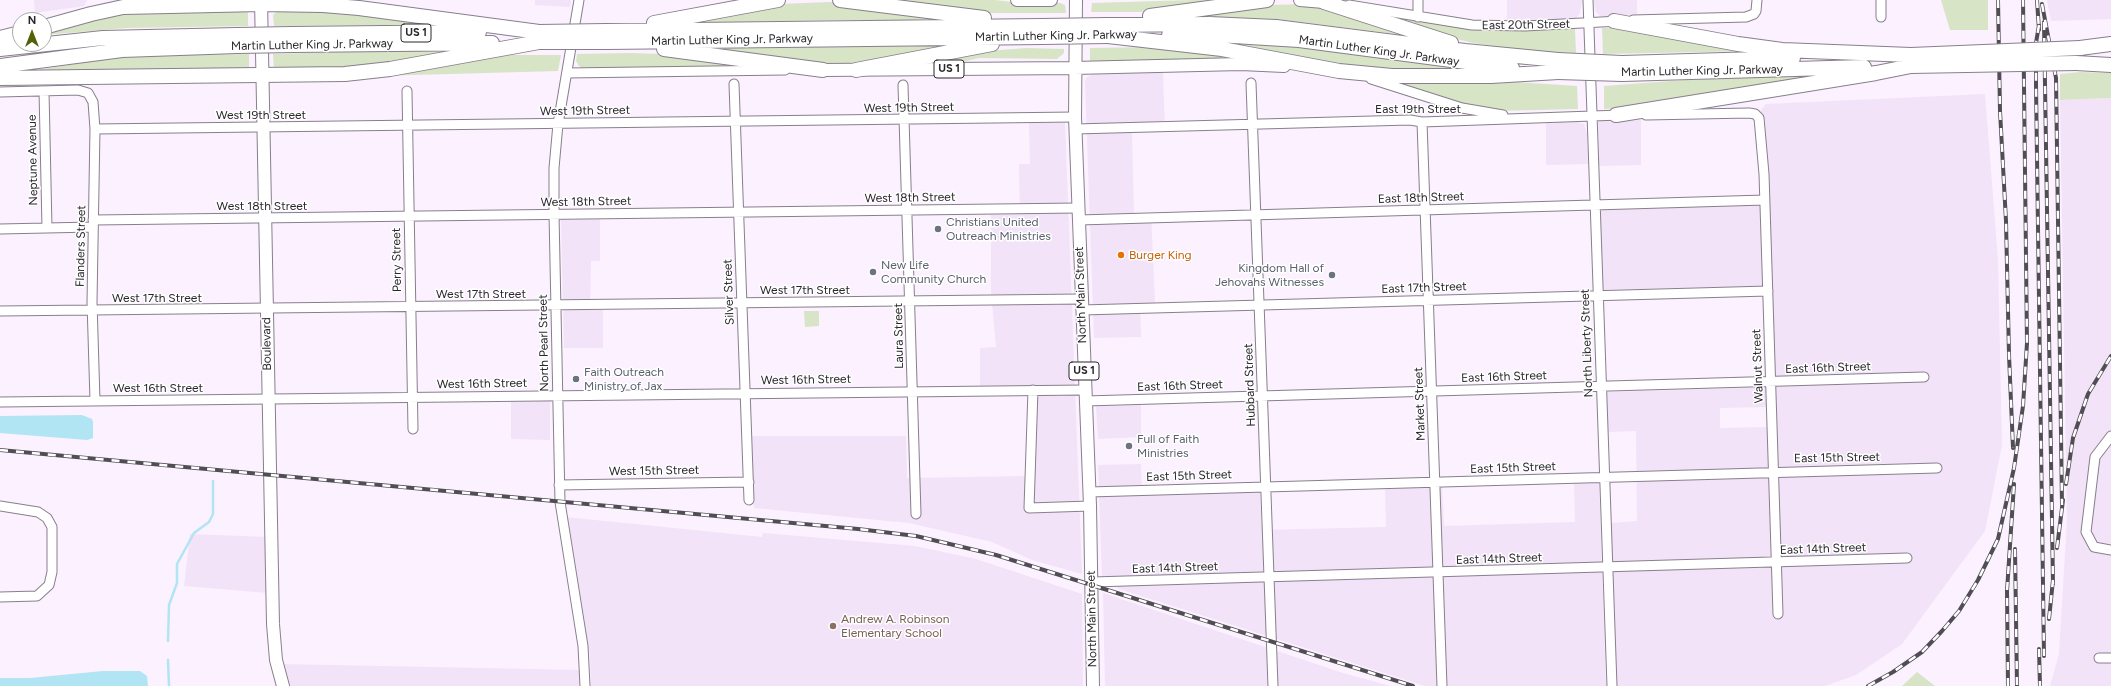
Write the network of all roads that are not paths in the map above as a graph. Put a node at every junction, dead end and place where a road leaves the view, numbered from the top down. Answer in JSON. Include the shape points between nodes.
{"nodes":[{"id":1,"x":92,"y":0,"type":"edge"},
{"id":2,"x":579,"y":0,"type":"edge"},
{"id":3,"x":778,"y":0,"type":"edge"},
{"id":4,"x":840,"y":0,"type":"edge"},
{"id":5,"x":1017,"y":0,"type":"edge"},
{"id":6,"x":1051,"y":0,"type":"edge"},
{"id":7,"x":1076,"y":0,"type":"edge"},
{"id":8,"x":1267,"y":0,"type":"edge"},
{"id":9,"x":1300,"y":0,"type":"edge"},
{"id":10,"x":1418,"y":0,"type":"edge"},
{"id":11,"x":1588,"y":0,"type":"edge"},
{"id":12,"x":1757,"y":0,"type":"edge"},
{"id":13,"x":1880,"y":0,"type":"edge"},
{"id":14,"x":261,"y":2,"type":"edge"},
{"id":15,"x":1324,"y":2,"type":"junction"},
{"id":16,"x":77,"y":17,"type":"junction"},
{"id":17,"x":1418,"y":17,"type":"junction"},
{"id":18,"x":1881,"y":17,"type":"dead end"},
{"id":19,"x":1614,"y":21,"type":"junction"},
{"id":20,"x":1588,"y":24,"type":"junction"},
{"id":21,"x":52,"y":25,"type":"edge"},
{"id":22,"x":1109,"y":28,"type":"junction"},
{"id":23,"x":1039,"y":29,"type":"junction"},
{"id":24,"x":627,"y":30,"type":"junction"},
{"id":25,"x":12,"y":36,"type":"edge"},
{"id":26,"x":606,"y":36,"type":"junction"},
{"id":27,"x":539,"y":37,"type":"junction"},
{"id":28,"x":0,"y":38,"type":"edge"},
{"id":29,"x":237,"y":40,"type":"junction"},
{"id":30,"x":2111,"y":44,"type":"edge"},
{"id":31,"x":2080,"y":48,"type":"junction"},
{"id":32,"x":2111,"y":48,"type":"edge"},
{"id":33,"x":0,"y":49,"type":"edge"},
{"id":34,"x":1465,"y":51,"type":"junction"},
{"id":35,"x":1911,"y":60,"type":"junction"},
{"id":36,"x":2111,"y":64,"type":"edge"},
{"id":37,"x":0,"y":66,"type":"edge"},
{"id":38,"x":1558,"y":66,"type":"junction"},
{"id":39,"x":1074,"y":68,"type":"junction"},
{"id":40,"x":823,"y":70,"type":"junction"},
{"id":41,"x":856,"y":70,"type":"junction"},
{"id":42,"x":1339,"y":71,"type":"junction"},
{"id":43,"x":567,"y":73,"type":"junction"},
{"id":44,"x":262,"y":76,"type":"junction"},
{"id":45,"x":0,"y":78,"type":"edge"},
{"id":46,"x":1251,"y":83,"type":"dead end"},
{"id":47,"x":734,"y":84,"type":"dead end"},
{"id":48,"x":903,"y":85,"type":"dead end"},
{"id":49,"x":406,"y":90,"type":"dead end"},
{"id":50,"x":44,"y":91,"type":"junction"},
{"id":51,"x":0,"y":92,"type":"edge"},
{"id":52,"x":1592,"y":116,"type":"junction"},
{"id":53,"x":1616,"y":116,"type":"junction"},
{"id":54,"x":1544,"y":117,"type":"junction"},
{"id":55,"x":1759,"y":118,"type":"joint"},
{"id":56,"x":904,"y":120,"type":"junction"},
{"id":57,"x":735,"y":121,"type":"junction"},
{"id":58,"x":1422,"y":122,"type":"junction"},
{"id":59,"x":1075,"y":123,"type":"junction"},
{"id":60,"x":558,"y":124,"type":"junction"},
{"id":61,"x":1253,"y":124,"type":"junction"},
{"id":62,"x":407,"y":126,"type":"junction"},
{"id":63,"x":263,"y":127,"type":"junction"},
{"id":64,"x":95,"y":129,"type":"junction"},
{"id":65,"x":1764,"y":200,"type":"junction"},
{"id":66,"x":1594,"y":205,"type":"junction"},
{"id":67,"x":907,"y":210,"type":"junction"},
{"id":68,"x":1425,"y":210,"type":"junction"},
{"id":69,"x":738,"y":212,"type":"junction"},
{"id":70,"x":554,"y":214,"type":"junction"},
{"id":71,"x":1079,"y":214,"type":"junction"},
{"id":72,"x":1256,"y":214,"type":"junction"},
{"id":73,"x":409,"y":216,"type":"junction"},
{"id":74,"x":265,"y":218,"type":"junction"},
{"id":75,"x":93,"y":223,"type":"junction"},
{"id":76,"x":47,"y":228,"type":"junction"},
{"id":77,"x":0,"y":229,"type":"edge"},
{"id":78,"x":1768,"y":291,"type":"junction"},
{"id":79,"x":1598,"y":295,"type":"junction"},
{"id":80,"x":1428,"y":300,"type":"junction"},
{"id":81,"x":910,"y":302,"type":"junction"},
{"id":82,"x":742,"y":303,"type":"junction"},
{"id":83,"x":1082,"y":305,"type":"junction"},
{"id":84,"x":1259,"y":305,"type":"junction"},
{"id":85,"x":410,"y":306,"type":"junction"},
{"id":86,"x":555,"y":306,"type":"junction"},
{"id":87,"x":266,"y":309,"type":"junction"},
{"id":88,"x":93,"y":310,"type":"junction"},
{"id":89,"x":0,"y":311,"type":"edge"},
{"id":90,"x":1924,"y":377,"type":"dead end"},
{"id":91,"x":1771,"y":381,"type":"junction"},
{"id":92,"x":1601,"y":386,"type":"junction"},
{"id":93,"x":1034,"y":390,"type":"junction"},
{"id":94,"x":912,"y":391,"type":"junction"},
{"id":95,"x":1431,"y":391,"type":"junction"},
{"id":96,"x":745,"y":393,"type":"junction"},
{"id":97,"x":1085,"y":395,"type":"junction"},
{"id":98,"x":557,"y":396,"type":"junction"},
{"id":99,"x":1262,"y":396,"type":"junction"},
{"id":100,"x":412,"y":397,"type":"junction"},
{"id":101,"x":268,"y":399,"type":"junction"},
{"id":102,"x":95,"y":401,"type":"junction"},
{"id":103,"x":0,"y":402,"type":"edge"},
{"id":104,"x":413,"y":429,"type":"dead end"},
{"id":105,"x":2111,"y":436,"type":"edge"},
{"id":106,"x":1937,"y":468,"type":"dead end"},
{"id":107,"x":1774,"y":472,"type":"junction"},
{"id":108,"x":1604,"y":477,"type":"junction"},
{"id":109,"x":749,"y":482,"type":"junction"},
{"id":110,"x":1434,"y":482,"type":"junction"},
{"id":111,"x":559,"y":485,"type":"junction"},
{"id":112,"x":1265,"y":486,"type":"junction"},
{"id":113,"x":1089,"y":492,"type":"junction"},
{"id":114,"x":749,"y":500,"type":"dead end"},
{"id":115,"x":0,"y":506,"type":"edge"},
{"id":116,"x":1090,"y":506,"type":"junction"},
{"id":117,"x":916,"y":514,"type":"dead end"},
{"id":118,"x":2111,"y":550,"type":"edge"},
{"id":119,"x":1907,"y":558,"type":"dead end"},
{"id":120,"x":1777,"y":562,"type":"junction"},
{"id":121,"x":1607,"y":568,"type":"junction"},
{"id":122,"x":1437,"y":572,"type":"junction"},
{"id":123,"x":1268,"y":577,"type":"junction"},
{"id":124,"x":1092,"y":582,"type":"junction"},
{"id":125,"x":0,"y":598,"type":"edge"},
{"id":126,"x":1778,"y":614,"type":"dead end"},
{"id":127,"x":2099,"y":658,"type":"dead end"},
{"id":128,"x":2111,"y":658,"type":"edge"},
{"id":129,"x":283,"y":686,"type":"edge"},
{"id":130,"x":585,"y":686,"type":"edge"},
{"id":131,"x":1093,"y":686,"type":"edge"},
{"id":132,"x":1273,"y":686,"type":"edge"},
{"id":133,"x":1442,"y":686,"type":"edge"},
{"id":134,"x":1612,"y":686,"type":"edge"}],
"edges":[{"from":1,"to":16,"type":"highway","via":[[90,6]]},
{"from":2,"to":43,"type":"street","name":"North Pearl Street"},
{"from":3,"to":24,"type":"highway","via":[[643,24]]},
{"from":4,"to":23,"type":"highway","via":[[1007,20]]},
{"from":5,"to":6,"type":"main road"},
{"from":7,"to":39,"type":"main road","name":"North Main Street","number":"US 1"},
{"from":8,"to":22,"type":"highway","via":[[1136,18]]},
{"from":9,"to":15,"type":"main road","name":"East 20th Street"},
{"from":10,"to":17,"type":"street"},
{"from":11,"to":20,"type":"street","name":"North Liberty Street"},
{"from":12,"to":19,"type":"street","name":"East 20th Street","via":[[1754,14],[1746,17]]},
{"from":13,"to":18,"type":"street"},
{"from":14,"to":16,"type":"highway","via":[[139,6]]},
{"from":14,"to":27,"type":"highway","via":[[341,7]]},
{"from":14,"to":44,"type":"main road","name":"Boulevard"},
{"from":15,"to":17,"type":"street","name":"East 20th Street"},
{"from":15,"to":34,"type":"highway","via":[[1454,44]]},
{"from":16,"to":21,"type":"highway"},
{"from":17,"to":20,"type":"street","name":"East 20th Street","via":[[1488,26]]},
{"from":19,"to":20,"type":"street","name":"East 20th Street"},
{"from":19,"to":35,"type":"highway","via":[[1782,50]]},
{"from":20,"to":52,"type":"street","name":"North Liberty Street"},
{"from":22,"to":23,"type":"highway","name":"Martin Luther King Jr. Parkway","bridge":true},
{"from":22,"to":34,"type":"highway","name":"Martin Luther King Jr. Parkway","via":[[1208,24],[1276,27]]},
{"from":22,"to":38,"type":"highway","name":"Martin Luther King Jr. Parkway","via":[[1272,38],[1498,67]]},
{"from":22,"to":42,"type":"highway"},
{"from":23,"to":24,"type":"highway","name":"Martin Luther King Jr. Parkway"},
{"from":23,"to":26,"type":"highway","name":"Martin Luther King Jr. Parkway"},
{"from":23,"to":41,"type":"highway","via":[[995,43]]},
{"from":24,"to":26,"type":"highway","name":"Martin Luther King Jr. Parkway","number":"US 1"},
{"from":25,"to":28,"type":"highway"},
{"from":26,"to":27,"type":"highway","name":"Martin Luther King Jr. Parkway","number":"US 1","bridge":true},
{"from":26,"to":40,"type":"highway","number":"US 1"},
{"from":27,"to":29,"type":"highway","name":"Martin Luther King Jr. Parkway","number":"US 1","bridge":true},
{"from":27,"to":44,"type":"highway","via":[[368,72],[316,76]]},
{"from":29,"to":33,"type":"highway","name":"Martin Luther King Jr. Parkway","number":"US 1","via":[[103,38]]},
{"from":29,"to":37,"type":"highway","name":"Martin Luther King Jr. Parkway","number":"US 1","via":[[122,50]]},
{"from":30,"to":31,"type":"highway"},
{"from":31,"to":32,"type":"highway","name":"Martin Luther King Jr. Parkway"},
{"from":31,"to":35,"type":"highway","name":"Martin Luther King Jr. Parkway","bridge":true},
{"from":34,"to":38,"type":"highway","name":"Martin Luther King Jr. Parkway"},
{"from":35,"to":36,"type":"highway","name":"Martin Luther King Jr. Parkway","bridge":true},
{"from":35,"to":38,"type":"highway","name":"Martin Luther King Jr. Parkway","bridge":true,"via":[[1622,68]]},
{"from":35,"to":53,"type":"highway"},
{"from":38,"to":42,"type":"highway","via":[[1491,76],[1406,77]]},
{"from":39,"to":41,"type":"main road","number":"US 1"},
{"from":39,"to":42,"type":"main road","via":[[1250,64]]},
{"from":39,"to":59,"type":"main road","name":"North Main Street","number":"US 1"},
{"from":40,"to":41,"type":"main road","number":"US 1"},
{"from":40,"to":43,"type":"street"},
{"from":42,"to":54,"type":"street","via":[[1466,109]]},
{"from":43,"to":60,"type":"street","name":"North Pearl Street"},
{"from":44,"to":45,"type":"highway"},
{"from":44,"to":63,"type":"main road","name":"Boulevard"},
{"from":46,"to":61,"type":"street","name":"Hubbard Street"},
{"from":47,"to":57,"type":"street","name":"Silver Street"},
{"from":48,"to":56,"type":"street","name":"Laura Street"},
{"from":49,"to":62,"type":"street","name":"Perry Street"},
{"from":50,"to":51,"type":"street"},
{"from":50,"to":64,"type":"street","name":"Flanders Street","via":[[78,90],[88,93],[93,102]]},
{"from":50,"to":76,"type":"street","name":"Neptune Avenue"},
{"from":52,"to":53,"type":"street","name":"East 19th Street"},
{"from":52,"to":54,"type":"street","name":"East 19th Street"},
{"from":52,"to":66,"type":"street","name":"North Liberty Street"},
{"from":53,"to":55,"type":"street","name":"East 19th Street","via":[[1749,113]]},
{"from":54,"to":58,"type":"street","name":"East 19th Street"},
{"from":55,"to":65,"type":"street","name":"Walnut Street"},
{"from":56,"to":57,"type":"street","name":"West 19th Street"},
{"from":56,"to":59,"type":"street","name":"West 19th Street"},
{"from":56,"to":67,"type":"street","name":"Laura Street"},
{"from":57,"to":60,"type":"street","name":"West 19th Street"},
{"from":57,"to":69,"type":"street","name":"Silver Street"},
{"from":58,"to":61,"type":"street","name":"East 19th Street","via":[[1410,120]]},
{"from":58,"to":68,"type":"street","name":"Market Street"},
{"from":59,"to":61,"type":"street","name":"East 19th Street"},
{"from":59,"to":71,"type":"main road","name":"North Main Street","number":"US 1"},
{"from":60,"to":62,"type":"street","name":"West 19th Street"},
{"from":60,"to":70,"type":"street","name":"North Pearl Street","via":[[554,168]]},
{"from":61,"to":72,"type":"street","name":"Hubbard Street"},
{"from":62,"to":63,"type":"street","name":"West 19th Street"},
{"from":62,"to":73,"type":"street","name":"Perry Street"},
{"from":63,"to":64,"type":"street","name":"West 19th Street"},
{"from":63,"to":74,"type":"main road","name":"Boulevard"},
{"from":64,"to":75,"type":"street","name":"Flanders Street"},
{"from":65,"to":66,"type":"street","name":"East 18th Street"},
{"from":65,"to":78,"type":"street","name":"Walnut Street"},
{"from":66,"to":68,"type":"street","name":"East 18th Street"},
{"from":66,"to":79,"type":"street","name":"North Liberty Street"},
{"from":67,"to":69,"type":"street","name":"West 18th Street"},
{"from":67,"to":71,"type":"street","name":"West 18th Street"},
{"from":67,"to":81,"type":"street","name":"Laura Street"},
{"from":68,"to":72,"type":"street","name":"East 18th Street"},
{"from":68,"to":80,"type":"street","name":"Market Street"},
{"from":69,"to":70,"type":"street","name":"West 18th Street"},
{"from":69,"to":82,"type":"street","name":"Silver Street"},
{"from":70,"to":73,"type":"street","name":"West 18th Street"},
{"from":70,"to":86,"type":"street","name":"North Pearl Street"},
{"from":71,"to":72,"type":"street","name":"East 18th Street"},
{"from":71,"to":83,"type":"main road","name":"North Main Street","number":"US 1"},
{"from":72,"to":84,"type":"street","name":"Hubbard Street"},
{"from":73,"to":74,"type":"street","name":"West 18th Street"},
{"from":73,"to":85,"type":"street","name":"Perry Street"},
{"from":74,"to":75,"type":"street","name":"West 18th Street"},
{"from":74,"to":87,"type":"main road","name":"Boulevard"},
{"from":75,"to":76,"type":"street","name":"West 18th Street"},
{"from":75,"to":88,"type":"street","name":"Flanders Street"},
{"from":76,"to":77,"type":"street","name":"West 18th Street"},
{"from":78,"to":79,"type":"street","name":"East 17th Street"},
{"from":78,"to":91,"type":"street","name":"Walnut Street"},
{"from":79,"to":80,"type":"street","name":"East 17th Street"},
{"from":79,"to":92,"type":"street","name":"North Liberty Street"},
{"from":80,"to":84,"type":"street","name":"East 17th Street"},
{"from":80,"to":95,"type":"street","name":"Market Street"},
{"from":81,"to":82,"type":"street","name":"West 17th Street"},
{"from":81,"to":83,"type":"street","name":"West 17th Street"},
{"from":81,"to":94,"type":"street","name":"Laura Street"},
{"from":82,"to":86,"type":"street","name":"West 17th Street"},
{"from":82,"to":96,"type":"street","name":"Silver Street"},
{"from":83,"to":84,"type":"street","name":"East 17th Street"},
{"from":83,"to":97,"type":"main road","name":"North Main Street","number":"US 1"},
{"from":84,"to":99,"type":"street","name":"Hubbard Street"},
{"from":85,"to":86,"type":"street","name":"West 17th Street"},
{"from":85,"to":87,"type":"street","name":"West 17th Street"},
{"from":85,"to":100,"type":"street","name":"Perry Street"},
{"from":86,"to":98,"type":"street","name":"North Pearl Street"},
{"from":87,"to":88,"type":"street","name":"West 17th Street"},
{"from":87,"to":101,"type":"main road","name":"Boulevard"},
{"from":88,"to":89,"type":"street","name":"West 17th Street"},
{"from":88,"to":102,"type":"street","name":"Flanders Street"},
{"from":90,"to":91,"type":"street","name":"East 16th Street"},
{"from":91,"to":92,"type":"street","name":"East 16th Street"},
{"from":91,"to":107,"type":"street","name":"Walnut Street"},
{"from":92,"to":95,"type":"street","name":"East 16th Street"},
{"from":92,"to":108,"type":"street","name":"North Liberty Street"},
{"from":93,"to":94,"type":"street","name":"West 16th Street"},
{"from":93,"to":97,"type":"street","name":"West 16th Street"},
{"from":93,"to":116,"type":"street","via":[[1029,508]]},
{"from":94,"to":96,"type":"street","name":"West 16th Street"},
{"from":94,"to":117,"type":"street","name":"Laura Street"},
{"from":95,"to":99,"type":"street","name":"East 16th Street"},
{"from":95,"to":110,"type":"street","name":"Market Street"},
{"from":96,"to":98,"type":"street","name":"West 16th Street"},
{"from":96,"to":109,"type":"street","name":"Silver Street"},
{"from":97,"to":99,"type":"street","name":"East 16th Street"},
{"from":97,"to":113,"type":"main road","name":"North Main Street","number":"US 1"},
{"from":98,"to":100,"type":"street","name":"West 16th Street"},
{"from":98,"to":111,"type":"street","name":"North Pearl Street"},
{"from":99,"to":112,"type":"street","name":"Hubbard Street"},
{"from":100,"to":101,"type":"street","name":"West 16th Street"},
{"from":100,"to":104,"type":"street","name":"Perry Street"},
{"from":101,"to":102,"type":"street","name":"West 16th Street"},
{"from":101,"to":129,"type":"main road","name":"Boulevard","via":[[273,635]]},
{"from":102,"to":103,"type":"street","name":"West 16th Street"},
{"from":105,"to":118,"type":"street","via":[[2096,457],[2086,532],[2094,546]]},
{"from":106,"to":107,"type":"street","name":"East 15th Street"},
{"from":107,"to":108,"type":"street","name":"East 15th Street"},
{"from":107,"to":120,"type":"street","name":"Walnut Street"},
{"from":108,"to":110,"type":"street","name":"East 15th Street"},
{"from":108,"to":121,"type":"street","name":"North Liberty Street"},
{"from":109,"to":111,"type":"street","name":"West 15th Street"},
{"from":109,"to":114,"type":"street","name":"Silver Street"},
{"from":110,"to":112,"type":"street","name":"East 15th Street"},
{"from":110,"to":122,"type":"street","name":"Market Street"},
{"from":111,"to":130,"type":"street","name":"North Pearl Street","via":[[561,512],[583,646]]},
{"from":112,"to":113,"type":"street","name":"East 15th Street"},
{"from":112,"to":123,"type":"street","name":"Hubbard Street"},
{"from":113,"to":116,"type":"main road","name":"North Main Street","number":"US 1"},
{"from":115,"to":125,"type":"street","via":[[38,512],[47,518],[52,527],[52,579],[46,589],[37,596]]},
{"from":116,"to":124,"type":"main road","name":"North Main Street","number":"US 1"},
{"from":119,"to":120,"type":"street","name":"East 14th Street"},
{"from":120,"to":121,"type":"street","name":"East 14th Street"},
{"from":120,"to":126,"type":"street","name":"Walnut Street"},
{"from":121,"to":122,"type":"street","name":"East 14th Street"},
{"from":121,"to":134,"type":"street","name":"North Liberty Street"},
{"from":122,"to":123,"type":"street","name":"East 14th Street"},
{"from":122,"to":133,"type":"street","name":"Market Street"},
{"from":123,"to":124,"type":"street","name":"East 14th Street"},
{"from":123,"to":132,"type":"street","name":"Hubbard Street"},
{"from":124,"to":131,"type":"main road","name":"North Main Street","number":"US 1"},
{"from":127,"to":128,"type":"street"}]}
